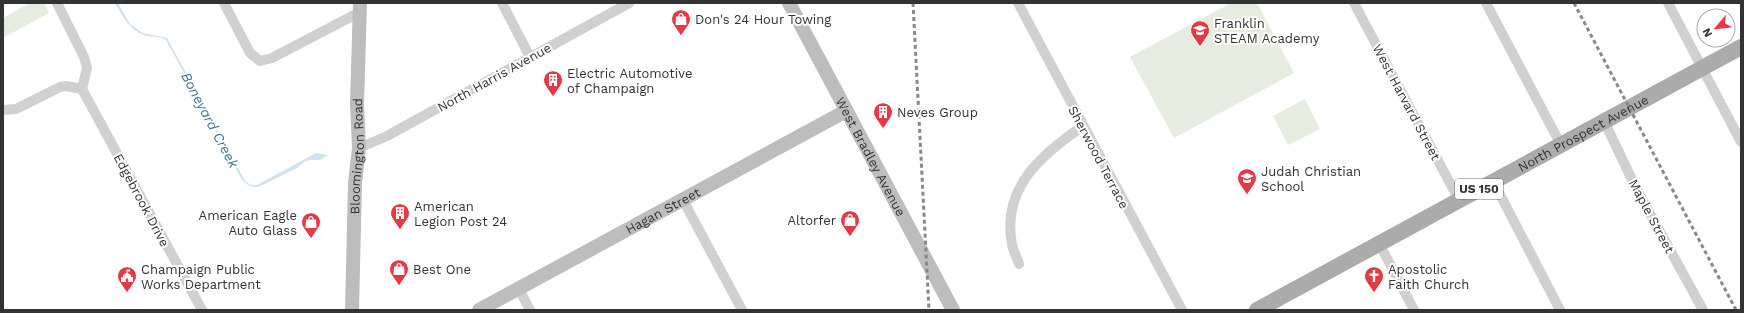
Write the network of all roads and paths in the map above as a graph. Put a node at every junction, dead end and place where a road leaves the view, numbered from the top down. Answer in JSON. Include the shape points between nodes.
{"nodes":[{"id":1,"x":57,"y":3,"type":"edge"},
{"id":2,"x":224,"y":3,"type":"edge"},
{"id":3,"x":502,"y":3,"type":"edge"},
{"id":4,"x":629,"y":3,"type":"edge"},
{"id":5,"x":789,"y":3,"type":"edge"},
{"id":6,"x":1018,"y":3,"type":"edge"},
{"id":7,"x":1354,"y":3,"type":"edge"},
{"id":8,"x":1486,"y":3,"type":"edge"},
{"id":9,"x":1668,"y":3,"type":"edge"},
{"id":10,"x":360,"y":8,"type":"edge"},
{"id":11,"x":1741,"y":47,"type":"edge"},
{"id":12,"x":530,"y":57,"type":"junction"},
{"id":13,"x":1702,"y":68,"type":"junction"},
{"id":14,"x":82,"y":89,"type":"junction"},
{"id":15,"x":3,"y":110,"type":"edge"},
{"id":16,"x":846,"y":111,"type":"junction"},
{"id":17,"x":1604,"y":121,"type":"junction"},
{"id":18,"x":1083,"y":126,"type":"junction"},
{"id":19,"x":1741,"y":142,"type":"edge"},
{"id":20,"x":1561,"y":145,"type":"junction"},
{"id":21,"x":358,"y":148,"type":"junction"},
{"id":22,"x":1494,"y":182,"type":"junction"},
{"id":23,"x":683,"y":200,"type":"junction"},
{"id":24,"x":1459,"y":200,"type":"junction"},
{"id":25,"x":1379,"y":243,"type":"junction"},
{"id":26,"x":1019,"y":264,"type":"dead end"},
{"id":27,"x":519,"y":289,"type":"junction"},
{"id":28,"x":1264,"y":308,"type":"edge"},
{"id":29,"x":202,"y":310,"type":"edge"},
{"id":30,"x":352,"y":310,"type":"edge"},
{"id":31,"x":479,"y":310,"type":"edge"},
{"id":32,"x":530,"y":310,"type":"edge"},
{"id":33,"x":742,"y":310,"type":"edge"},
{"id":34,"x":953,"y":310,"type":"edge"},
{"id":35,"x":1182,"y":310,"type":"edge"},
{"id":36,"x":1414,"y":310,"type":"edge"},
{"id":37,"x":1560,"y":310,"type":"edge"},
{"id":38,"x":1703,"y":310,"type":"edge"}],
"edges":[{"from":1,"to":14,"type":"street","via":[[84,57],[87,68]]},
{"from":2,"to":10,"type":"street","via":[[250,53],[260,61],[272,58]]},
{"from":3,"to":12,"type":"street"},
{"from":4,"to":12,"type":"street","name":"North Harris Avenue"},
{"from":5,"to":16,"type":"main road","name":"West Bradley Avenue"},
{"from":6,"to":18,"type":"street","name":"Sherwood Terrace"},
{"from":7,"to":24,"type":"street","name":"West Harvard Street"},
{"from":8,"to":20,"type":"street"},
{"from":9,"to":13,"type":"street"},
{"from":10,"to":21,"type":"main road","name":"Bloomington Road"},
{"from":11,"to":13,"type":"main road","name":"North Prospect Avenue","number":"US 150"},
{"from":12,"to":21,"type":"street","name":"North Harris Avenue","via":[[387,136]]},
{"from":13,"to":17,"type":"main road","name":"North Prospect Avenue","number":"US 150"},
{"from":13,"to":19,"type":"street"},
{"from":14,"to":15,"type":"street","via":[[60,87],[16,109]]},
{"from":14,"to":29,"type":"street","name":"Edgebrook Drive"},
{"from":16,"to":23,"type":"main road","name":"Hagan Street"},
{"from":16,"to":34,"type":"main road","name":"West Bradley Avenue"},
{"from":17,"to":20,"type":"main road","name":"North Prospect Avenue","number":"US 150"},
{"from":17,"to":38,"type":"street","name":"Maple Street","via":[[1636,188]]},
{"from":18,"to":26,"type":"street","via":[[1041,158],[1019,190],[1009,227],[1012,246]]},
{"from":18,"to":35,"type":"street","name":"Sherwood Terrace"},
{"from":20,"to":22,"type":"main road","name":"North Prospect Avenue","number":"US 150"},
{"from":21,"to":30,"type":"main road","name":"Bloomington Road"},
{"from":22,"to":24,"type":"main road","name":"North Prospect Avenue","number":"US 150"},
{"from":22,"to":37,"type":"street"},
{"from":23,"to":27,"type":"main road","name":"Hagan Street"},
{"from":23,"to":33,"type":"street"},
{"from":24,"to":25,"type":"main road","name":"North Prospect Avenue","number":"US 150"},
{"from":25,"to":28,"type":"main road","name":"North Prospect Avenue","number":"US 150"},
{"from":25,"to":36,"type":"street"},
{"from":27,"to":31,"type":"main road","name":"Hagan Street"},
{"from":27,"to":32,"type":"street"}]}
